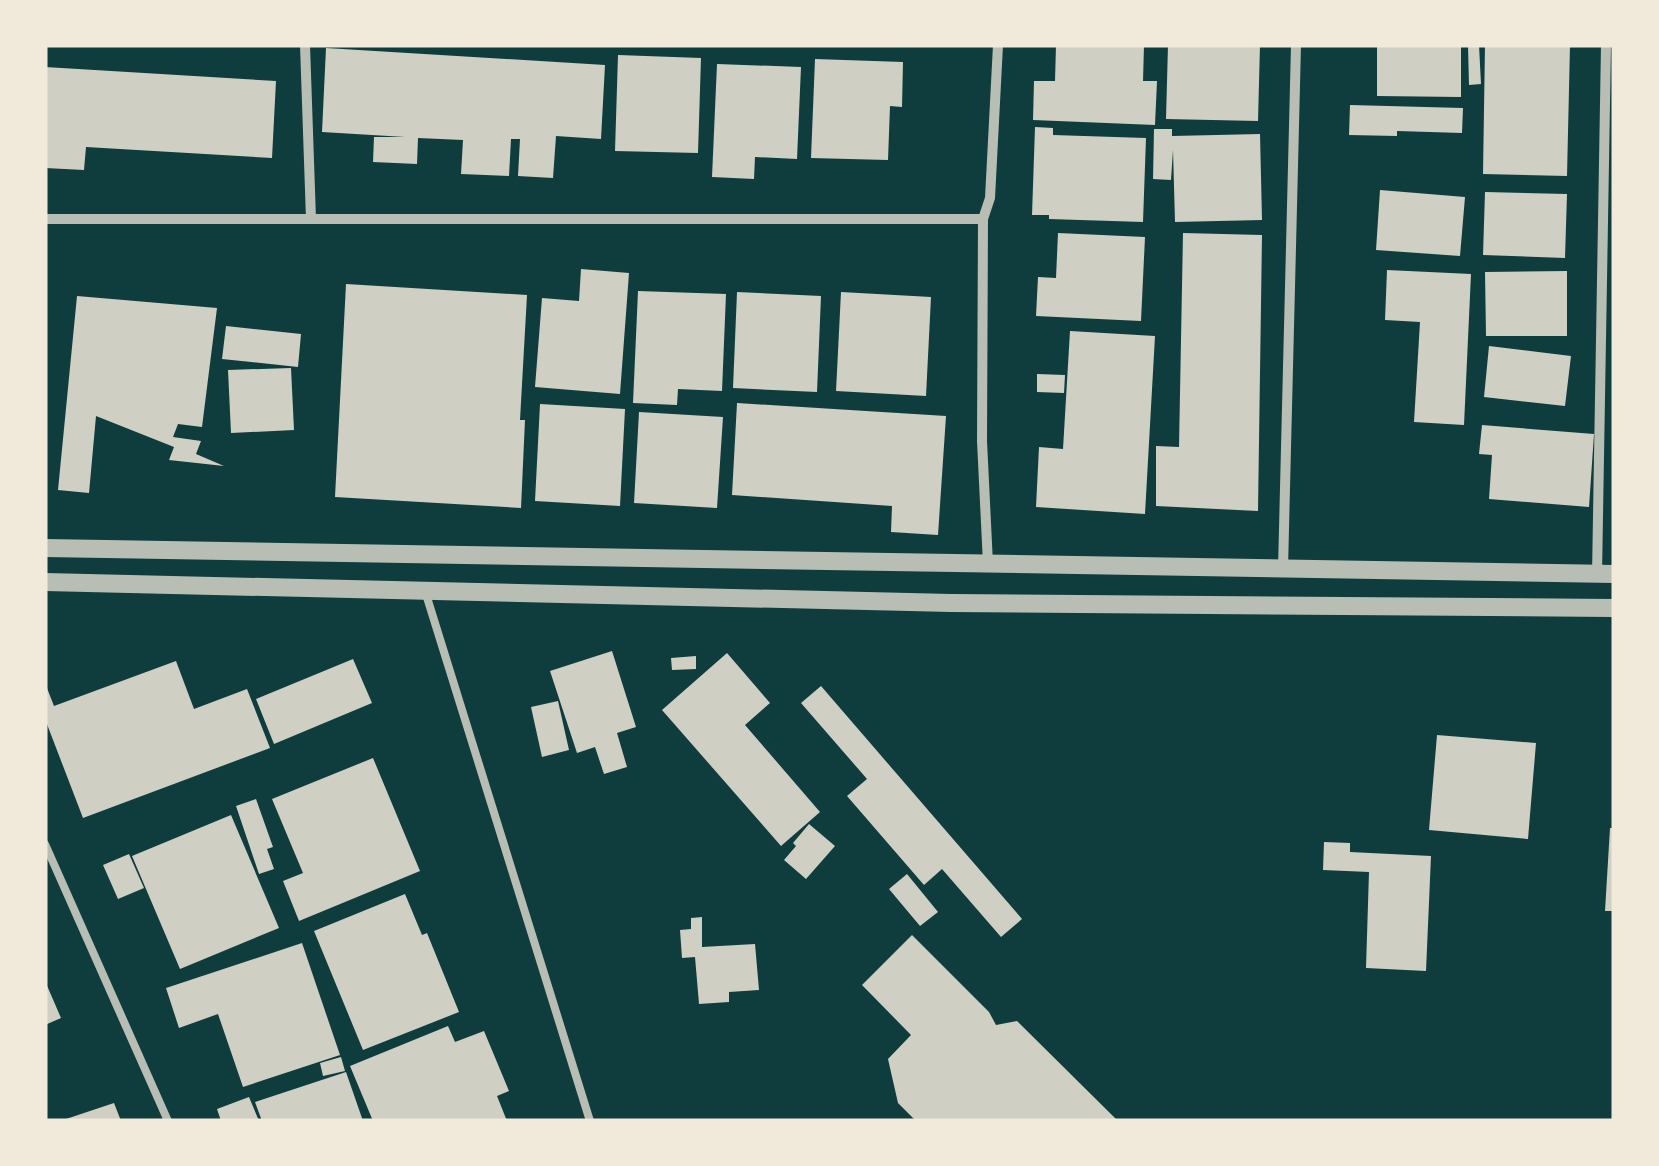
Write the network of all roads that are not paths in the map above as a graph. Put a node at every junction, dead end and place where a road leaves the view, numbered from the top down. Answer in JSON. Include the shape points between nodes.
{"nodes":[{"id":1,"x":305,"y":45,"type":"edge"},
{"id":2,"x":998,"y":45,"type":"edge"},
{"id":3,"x":1296,"y":45,"type":"edge"},
{"id":4,"x":1606,"y":45,"type":"edge"},
{"id":5,"x":45,"y":219,"type":"edge"},
{"id":6,"x":310,"y":219,"type":"junction"},
{"id":7,"x":983,"y":220,"type":"junction"},
{"id":8,"x":1609,"y":235,"type":"edge"},
{"id":9,"x":45,"y":548,"type":"edge"},
{"id":10,"x":988,"y":564,"type":"junction"},
{"id":11,"x":1283,"y":570,"type":"junction"},
{"id":12,"x":1606,"y":574,"type":"edge"},
{"id":13,"x":45,"y":582,"type":"edge"},
{"id":14,"x":425,"y":590,"type":"junction"},
{"id":15,"x":1614,"y":608,"type":"edge"},
{"id":16,"x":45,"y":844,"type":"edge"},
{"id":17,"x":168,"y":1121,"type":"edge"},
{"id":18,"x":590,"y":1121,"type":"edge"}],
"edges":[{"from":1,"to":6,"type":"street"},
{"from":2,"to":7,"type":"street","via":[[990,198]]},
{"from":3,"to":11,"type":"street"},
{"from":4,"to":8,"type":"street"},
{"from":5,"to":6,"type":"street"},
{"from":6,"to":7,"type":"street"},
{"from":7,"to":10,"type":"street"},
{"from":8,"to":12,"type":"street"},
{"from":9,"to":10,"type":"street"},
{"from":10,"to":11,"type":"street"},
{"from":11,"to":12,"type":"street"},
{"from":13,"to":14,"type":"street"},
{"from":14,"to":15,"type":"street"},
{"from":14,"to":18,"type":"lane"},
{"from":16,"to":17,"type":"lane"}]}
